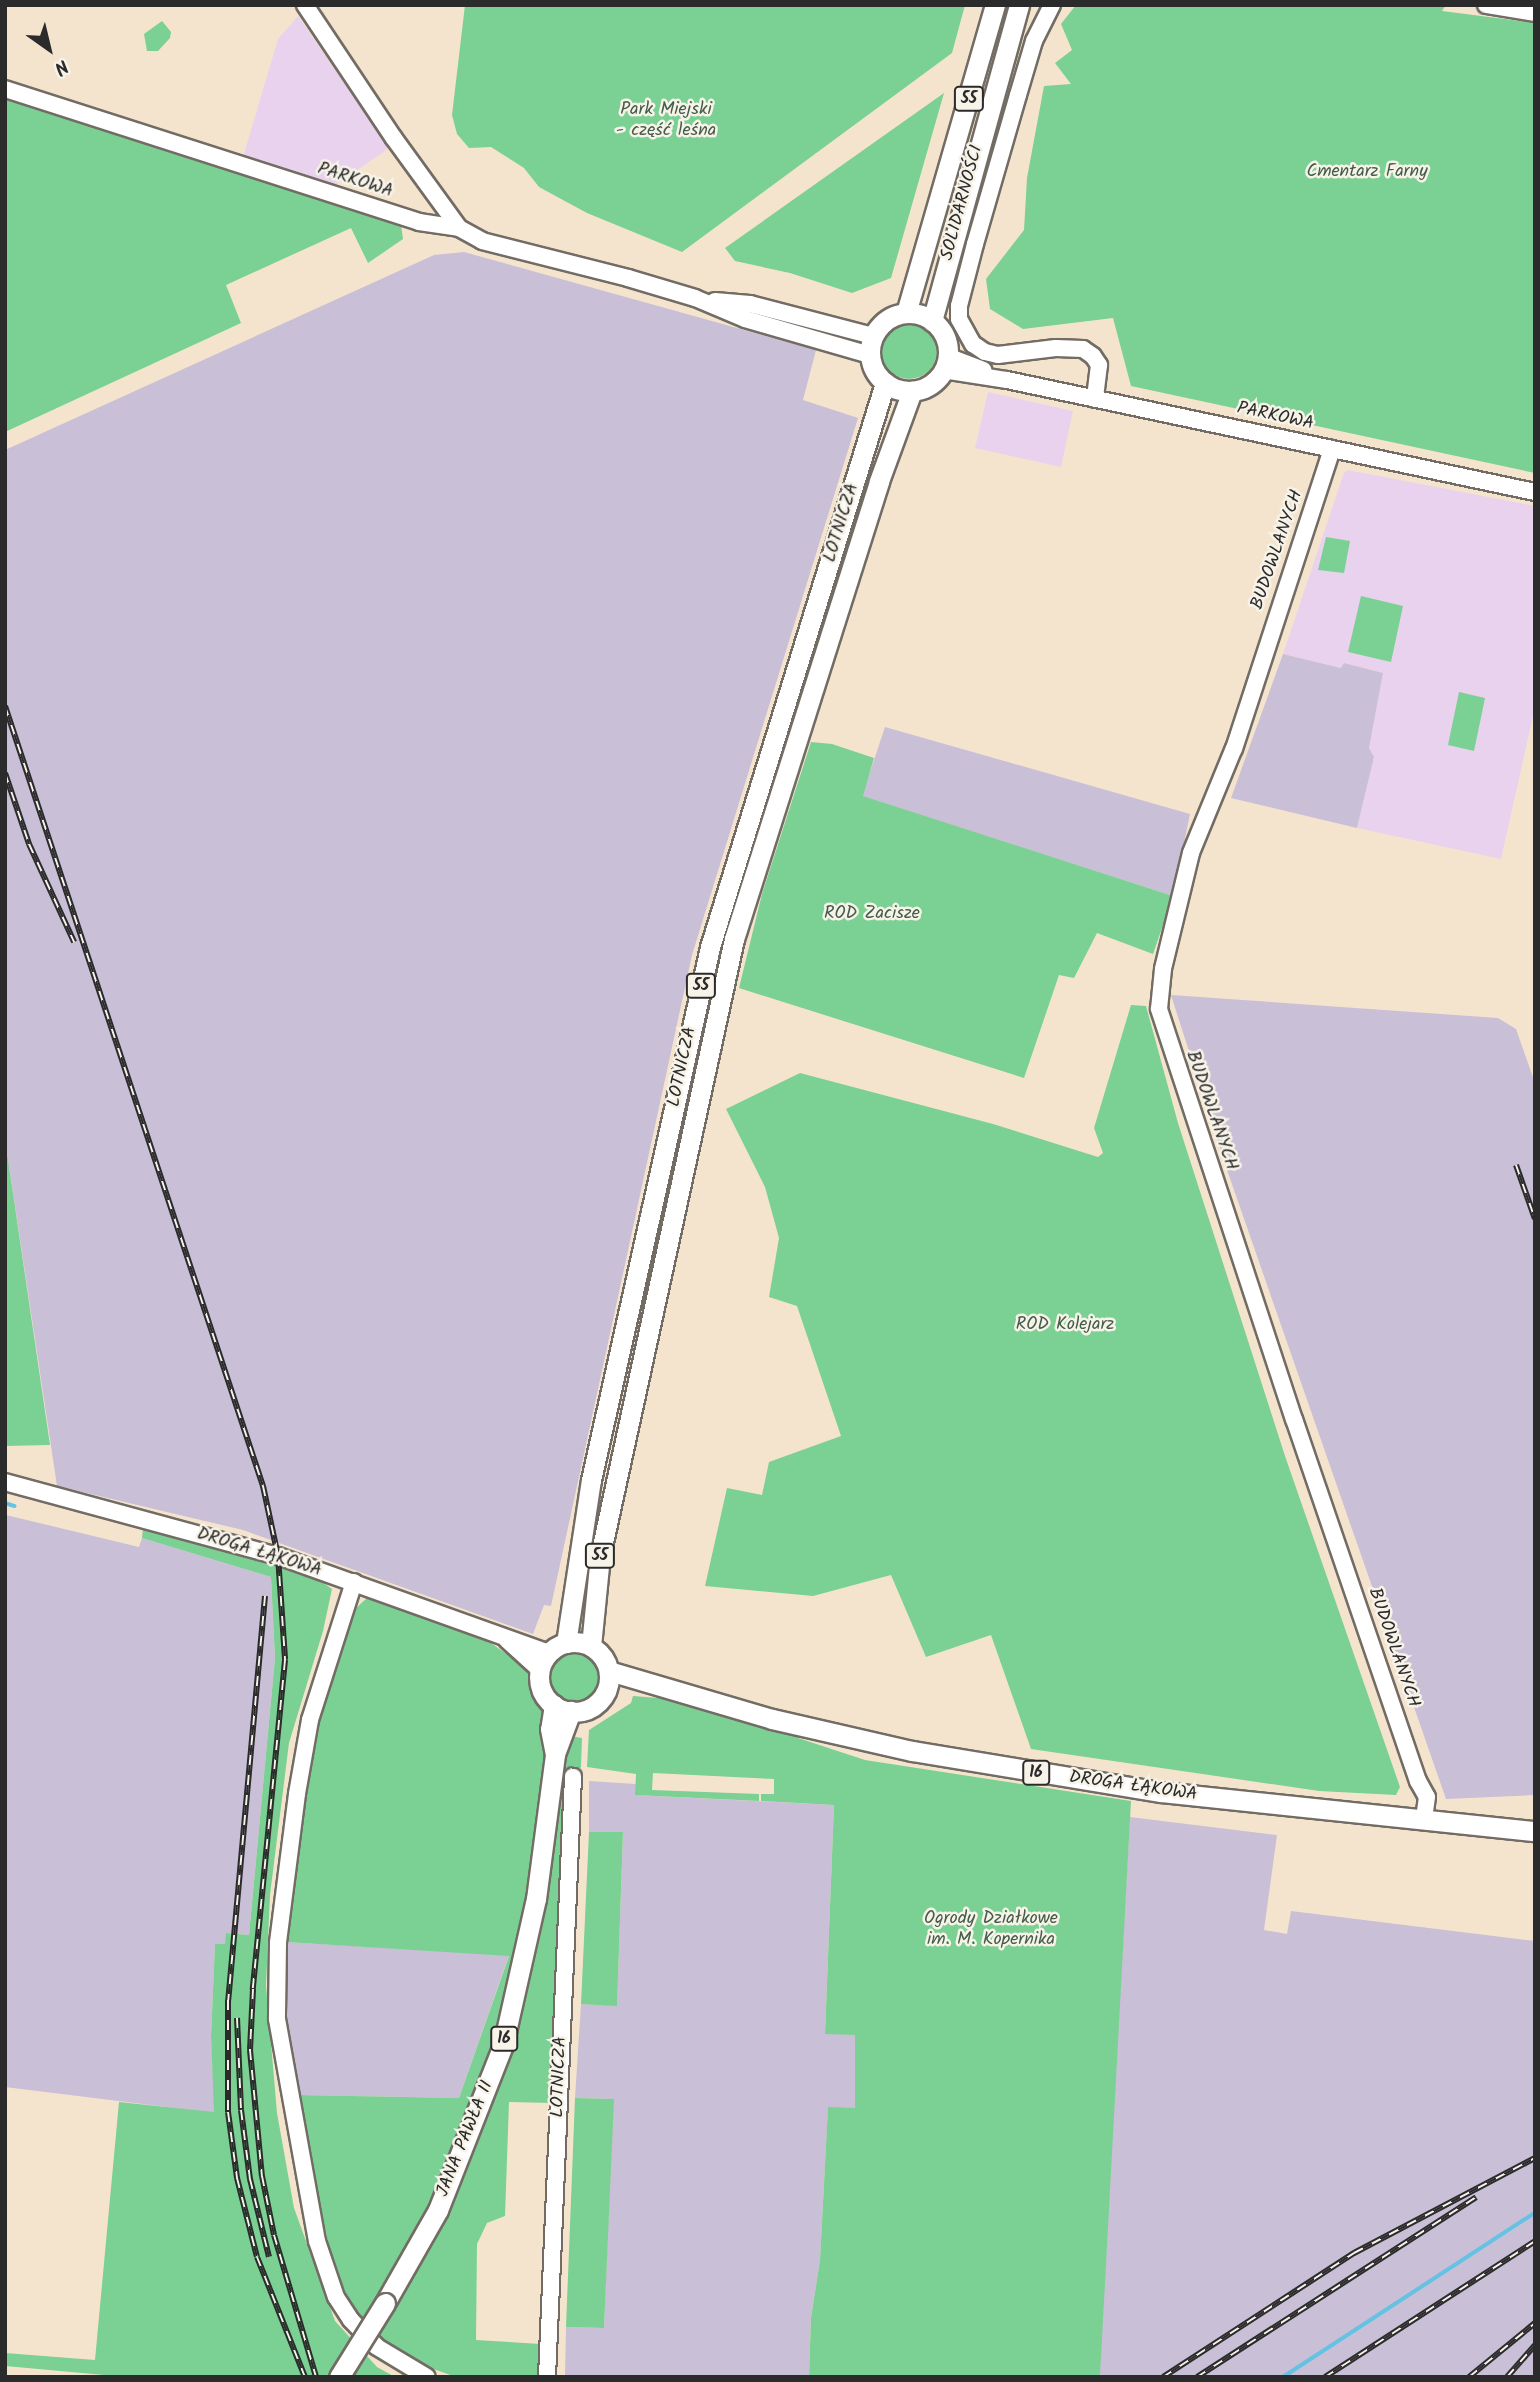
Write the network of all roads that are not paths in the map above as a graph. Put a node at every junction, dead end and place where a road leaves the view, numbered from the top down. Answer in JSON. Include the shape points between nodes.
{"nodes":[{"id":1,"x":305,"y":5,"type":"edge"},
{"id":2,"x":995,"y":5,"type":"edge"},
{"id":3,"x":1019,"y":5,"type":"edge"},
{"id":4,"x":1052,"y":5,"type":"edge"},
{"id":5,"x":1486,"y":5,"type":"edge"},
{"id":6,"x":1535,"y":13,"type":"edge"},
{"id":7,"x":5,"y":89,"type":"edge"},
{"id":8,"x":459,"y":228,"type":"junction"},
{"id":9,"x":906,"y":313,"type":"junction"},
{"id":10,"x":932,"y":321,"type":"junction"},
{"id":11,"x":871,"y":345,"type":"junction"},
{"id":12,"x":945,"y":363,"type":"junction"},
{"id":13,"x":885,"y":383,"type":"junction"},
{"id":14,"x":912,"y":391,"type":"junction"},
{"id":15,"x":1095,"y":399,"type":"junction"},
{"id":16,"x":1332,"y":449,"type":"junction"},
{"id":17,"x":1535,"y":492,"type":"edge"},
{"id":18,"x":5,"y":1482,"type":"edge"},
{"id":19,"x":354,"y":1582,"type":"junction"},
{"id":20,"x":591,"y":1646,"type":"junction"},
{"id":21,"x":552,"y":1655,"type":"junction"},
{"id":22,"x":608,"y":1680,"type":"junction"},
{"id":23,"x":562,"y":1708,"type":"junction"},
{"id":24,"x":573,"y":1777,"type":"dead end"},
{"id":25,"x":1424,"y":1819,"type":"junction"},
{"id":26,"x":1535,"y":1831,"type":"edge"},
{"id":27,"x":339,"y":2377,"type":"edge"},
{"id":28,"x":427,"y":2377,"type":"edge"},
{"id":29,"x":547,"y":2377,"type":"edge"}],
"edges":[{"from":1,"to":8,"type":"street"},
{"from":2,"to":9,"type":"main road","name":"SOLIDARNOŚCI","number":"55"},
{"from":3,"to":10,"type":"main road","name":"SOLIDARNOŚCI","number":"55"},
{"from":4,"to":15,"type":"street","via":[[1034,41],[958,319],[968,338],[985,352],[1083,349],[1098,365]]},
{"from":5,"to":6,"type":"street"},
{"from":7,"to":8,"type":"street","name":"PARKOWA","via":[[419,222]]},
{"from":8,"to":11,"type":"street","name":"PARKOWA","via":[[482,241],[595,268],[695,298],[745,319]]},
{"from":9,"to":10,"type":"main road"},
{"from":9,"to":11,"type":"main road","via":[[892,317]]},
{"from":10,"to":12,"type":"main road","via":[[946,343]]},
{"from":11,"to":13,"type":"main road","via":[[874,370]]},
{"from":12,"to":14,"type":"main road","via":[[930,384]]},
{"from":12,"to":15,"type":"street","name":"PARKOWA"},
{"from":13,"to":14,"type":"main road"},
{"from":13,"to":21,"type":"main road","name":"LOTNICZA","number":"55","via":[[710,947]]},
{"from":14,"to":20,"type":"main road","name":"LOTNICZA","number":"55","via":[[879,481],[734,939],[605,1531]]},
{"from":15,"to":16,"type":"street","name":"PARKOWA"},
{"from":16,"to":17,"type":"street","name":"PARKOWA"},
{"from":16,"to":25,"type":"street","name":"BUDOWLANYCH","via":[[1234,748],[1191,853],[1163,968],[1159,1009],[1427,1797]]},
{"from":18,"to":19,"type":"street","name":"DROGA ŁĄKOWA","via":[[278,1556]]},
{"from":19,"to":21,"type":"street","name":"DROGA ŁĄKOWA"},
{"from":19,"to":28,"type":"street","via":[[310,1720],[299,1782],[278,1944],[277,2019],[317,2241],[336,2297],[377,2347]]},
{"from":20,"to":21,"type":"main road"},
{"from":20,"to":22,"type":"main road","via":[[606,1661]]},
{"from":21,"to":23,"type":"main road","via":[[542,1689]]},
{"from":22,"to":23,"type":"main road","number":"16","via":[[596,1704]]},
{"from":22,"to":25,"type":"main road","name":"DROGA ŁĄKOWA","number":"16","via":[[656,1686],[840,1737],[926,1754],[1161,1792]]},
{"from":23,"to":27,"type":"main road","name":"JANA PAWŁA II","number":"16","bridge":true,"via":[[536,1899],[503,2045],[438,2210]]},
{"from":24,"to":29,"type":"street","name":"LOTNICZA"},
{"from":25,"to":26,"type":"main road","name":"DROGA ŁĄKOWA","number":"16"}]}
